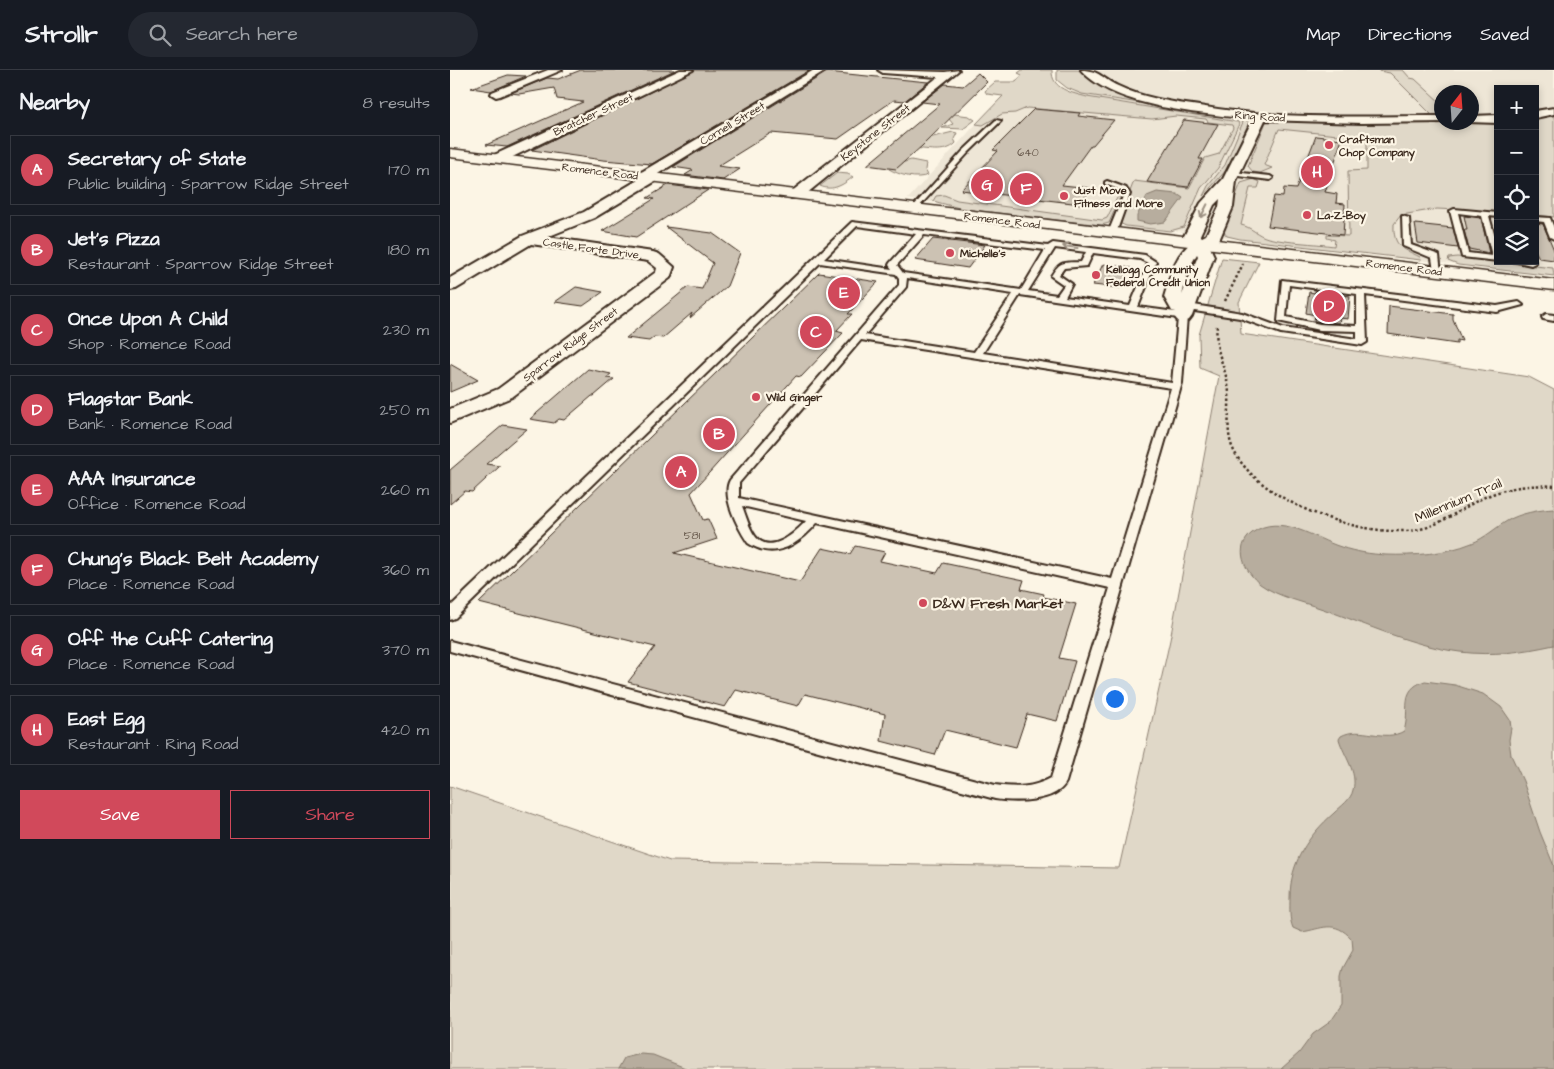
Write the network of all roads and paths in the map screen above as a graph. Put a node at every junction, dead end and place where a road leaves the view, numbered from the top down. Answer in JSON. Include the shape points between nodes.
{"nodes":[{"id":1,"x":557,"y":70,"type":"edge"},
{"id":2,"x":688,"y":70,"type":"edge"},
{"id":3,"x":821,"y":70,"type":"edge"},
{"id":4,"x":883,"y":70,"type":"edge"},
{"id":5,"x":1086,"y":70,"type":"edge"},
{"id":6,"x":951,"y":73,"type":"edge"},
{"id":7,"x":496,"y":94,"type":"dead end"},
{"id":8,"x":1554,"y":111,"type":"edge"},
{"id":9,"x":1539,"y":115,"type":"edge"},
{"id":10,"x":1260,"y":116,"type":"junction"},
{"id":11,"x":1494,"y":119,"type":"edge"},
{"id":12,"x":1434,"y":120,"type":"edge"},
{"id":13,"x":1479,"y":120,"type":"edge"},
{"id":14,"x":998,"y":121,"type":"dead end"},
{"id":15,"x":450,"y":153,"type":"edge"},
{"id":16,"x":498,"y":159,"type":"junction"},
{"id":17,"x":644,"y":177,"type":"junction"},
{"id":18,"x":1231,"y":178,"type":"junction"},
{"id":19,"x":1270,"y":178,"type":"dead end"},
{"id":20,"x":1107,"y":183,"type":"dead end"},
{"id":21,"x":796,"y":195,"type":"junction"},
{"id":22,"x":914,"y":209,"type":"junction"},
{"id":23,"x":1485,"y":214,"type":"junction"},
{"id":24,"x":1494,"y":215,"type":"edge"},
{"id":25,"x":1405,"y":218,"type":"dead end"},
{"id":26,"x":1550,"y":220,"type":"edge"},
{"id":27,"x":922,"y":232,"type":"junction"},
{"id":28,"x":1112,"y":233,"type":"junction"},
{"id":29,"x":1554,"y":237,"type":"edge"},
{"id":30,"x":528,"y":239,"type":"junction"},
{"id":31,"x":1200,"y":243,"type":"junction"},
{"id":32,"x":1494,"y":245,"type":"edge"},
{"id":33,"x":1050,"y":248,"type":"junction"},
{"id":34,"x":1091,"y":250,"type":"junction"},
{"id":35,"x":653,"y":257,"type":"joint"},
{"id":36,"x":1494,"y":259,"type":"edge"},
{"id":37,"x":818,"y":260,"type":"junction"},
{"id":38,"x":1244,"y":261,"type":"dead end"},
{"id":39,"x":1438,"y":271,"type":"junction"},
{"id":40,"x":900,"y":274,"type":"junction"},
{"id":41,"x":450,"y":284,"type":"edge"},
{"id":42,"x":1554,"y":285,"type":"edge"},
{"id":43,"x":1020,"y":292,"type":"junction"},
{"id":44,"x":1361,"y":292,"type":"junction"},
{"id":45,"x":1060,"y":298,"type":"junction"},
{"id":46,"x":1519,"y":306,"type":"dead end"},
{"id":47,"x":1133,"y":309,"type":"junction"},
{"id":48,"x":1186,"y":311,"type":"junction"},
{"id":49,"x":1220,"y":312,"type":"junction"},
{"id":50,"x":1281,"y":313,"type":"junction"},
{"id":51,"x":1314,"y":317,"type":"dead end"},
{"id":52,"x":1339,"y":321,"type":"dead end"},
{"id":53,"x":1362,"y":326,"type":"junction"},
{"id":54,"x":858,"y":337,"type":"junction"},
{"id":55,"x":977,"y":355,"type":"junction"},
{"id":56,"x":1176,"y":386,"type":"junction"},
{"id":57,"x":450,"y":417,"type":"edge"},
{"id":58,"x":1554,"y":486,"type":"edge"},
{"id":59,"x":734,"y":501,"type":"junction"},
{"id":60,"x":814,"y":519,"type":"junction"},
{"id":61,"x":1117,"y":585,"type":"junction"},
{"id":62,"x":450,"y":615,"type":"edge"},
{"id":63,"x":450,"y":646,"type":"edge"}],
"edges":[{"from":1,"to":7,"type":"street"},
{"from":2,"to":16,"type":"street","name":"Bratcher Street"},
{"from":3,"to":17,"type":"street","name":"Cornell Street"},
{"from":4,"to":6,"type":"street"},
{"from":5,"to":10,"type":"street","name":"Ring Road","via":[[1113,88],[1152,100],[1195,109]]},
{"from":6,"to":21,"type":"street","name":"Keystone Street"},
{"from":8,"to":9,"type":"street"},
{"from":10,"to":12,"type":"street","name":"Ring Road"},
{"from":10,"to":18,"type":"street"},
{"from":11,"to":13,"type":"street"},
{"from":14,"to":22,"type":"lane","via":[[976,140]]},
{"from":15,"to":16,"type":"street","name":"Romence Road"},
{"from":16,"to":17,"type":"street","name":"Romence Road"},
{"from":17,"to":21,"type":"street","name":"Romence Road"},
{"from":17,"to":30,"type":"street","name":"Cornell Street","via":[[589,215]]},
{"from":18,"to":19,"type":"lane"},
{"from":18,"to":31,"type":"street","via":[[1228,202],[1212,238]]},
{"from":20,"to":28,"type":"lane","via":[[1124,189],[1127,194]]},
{"from":21,"to":22,"type":"street","name":"Romence Road"},
{"from":22,"to":28,"type":"street","name":"Romence Road"},
{"from":23,"to":24,"type":"lane"},
{"from":23,"to":32,"type":"lane"},
{"from":23,"to":36,"type":"lane","via":[[1454,211],[1465,255]]},
{"from":25,"to":39,"type":"lane","via":[[1407,246],[1436,257]]},
{"from":26,"to":29,"type":"lane"},
{"from":27,"to":33,"type":"lane"},
{"from":27,"to":37,"type":"lane","via":[[855,224]]},
{"from":27,"to":40,"type":"lane","via":[[893,265]]},
{"from":28,"to":31,"type":"street","name":"Romence Road"},
{"from":30,"to":35,"type":"street","name":"Castle Forte Drive"},
{"from":30,"to":41,"type":"street","name":"Cornell Street"},
{"from":31,"to":39,"type":"street","name":"Romence Road"},
{"from":31,"to":48,"type":"street","via":[[1206,256]]},
{"from":34,"to":33,"type":"lane","one_way":true,"via":[[1053,245]]},
{"from":33,"to":43,"type":"lane"},
{"from":34,"to":45,"type":"lane","via":[[1082,267],[1061,266],[1055,276],[1071,282]]},
{"from":34,"to":47,"type":"lane","via":[[1142,257],[1152,262]]},
{"from":35,"to":57,"type":"street","name":"Sparrow Ridge Street","via":[[666,267],[664,274],[505,393]]},
{"from":37,"to":40,"type":"lane"},
{"from":37,"to":62,"type":"lane"},
{"from":38,"to":49,"type":"path","name":"Millennium Trail"},
{"from":39,"to":42,"type":"street","name":"Romence Road"},
{"from":40,"to":43,"type":"lane"},
{"from":40,"to":54,"type":"lane","via":[[903,285]]},
{"from":43,"to":45,"type":"lane"},
{"from":43,"to":55,"type":"lane"},
{"from":44,"to":46,"type":"lane","via":[[1497,309]]},
{"from":44,"to":50,"type":"lane","via":[[1284,282]]},
{"from":44,"to":53,"type":"lane"},
{"from":45,"to":47,"type":"lane"},
{"from":47,"to":48,"type":"lane"},
{"from":48,"to":49,"type":"lane"},
{"from":48,"to":56,"type":"lane"},
{"from":49,"to":53,"type":"lane","via":[[1281,330],[1362,342]]},
{"from":49,"to":58,"type":"path","name":"Millennium Trail","via":[[1216,347],[1227,380],[1229,439],[1234,451],[1259,480],[1315,515],[1380,531],[1416,530],[1445,519],[1496,492],[1528,486]]},
{"from":50,"to":51,"type":"lane"},
{"from":50,"to":53,"type":"lane","via":[[1281,319],[1320,327]]},
{"from":52,"to":53,"type":"lane"},
{"from":54,"to":55,"type":"lane"},
{"from":54,"to":59,"type":"lane","via":[[734,482],[731,489]]},
{"from":55,"to":56,"type":"lane"},
{"from":56,"to":61,"type":"lane"},
{"from":59,"to":60,"type":"lane"},
{"from":59,"to":60,"type":"lane","via":[[752,540],[763,546],[786,546]]},
{"from":60,"to":61,"type":"lane"},
{"from":61,"to":63,"type":"lane","via":[[1058,782],[1043,791],[1020,796]]}]}
